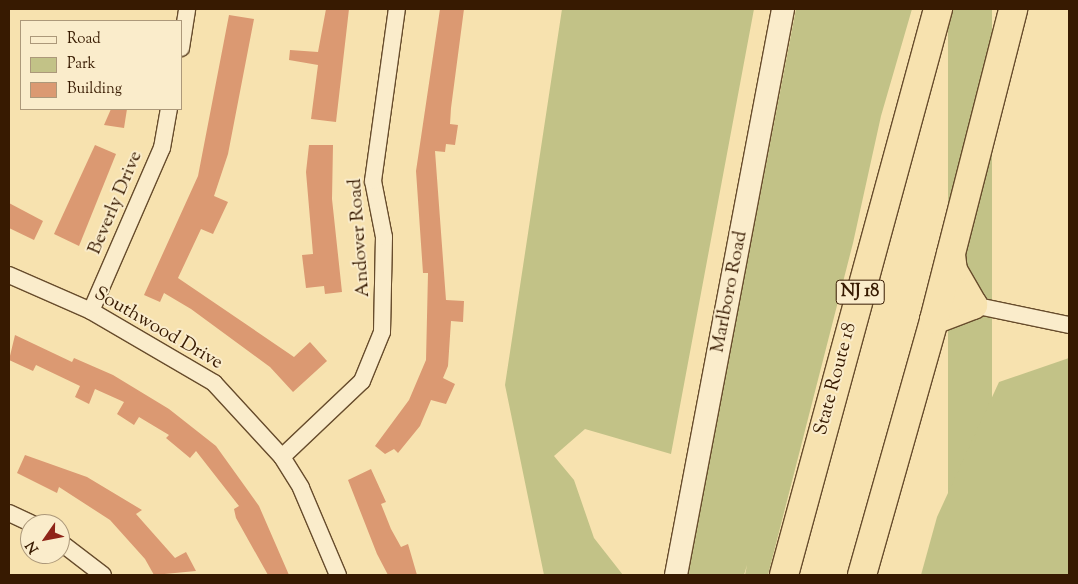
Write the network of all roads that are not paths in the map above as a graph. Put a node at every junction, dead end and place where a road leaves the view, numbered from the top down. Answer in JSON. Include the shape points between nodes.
{"nodes":[{"id":1,"x":188,"y":9,"type":"edge"},
{"id":2,"x":397,"y":9,"type":"edge"},
{"id":3,"x":783,"y":9,"type":"edge"},
{"id":4,"x":938,"y":9,"type":"edge"},
{"id":5,"x":1013,"y":9,"type":"edge"},
{"id":6,"x":182,"y":42,"type":"edge"},
{"id":7,"x":169,"y":110,"type":"edge"},
{"id":8,"x":951,"y":252,"type":"junction"},
{"id":9,"x":9,"y":274,"type":"edge"},
{"id":10,"x":973,"y":305,"type":"junction"},
{"id":11,"x":91,"y":311,"type":"junction"},
{"id":12,"x":934,"y":320,"type":"junction"},
{"id":13,"x":1069,"y":325,"type":"edge"},
{"id":14,"x":282,"y":457,"type":"junction"},
{"id":15,"x":70,"y":550,"type":"edge"},
{"id":16,"x":102,"y":575,"type":"edge"},
{"id":17,"x":338,"y":575,"type":"edge"},
{"id":18,"x":676,"y":575,"type":"edge"},
{"id":19,"x":784,"y":575,"type":"edge"},
{"id":20,"x":862,"y":575,"type":"edge"}],
"edges":[{"from":1,"to":6,"type":"street"},
{"from":2,"to":14,"type":"street","name":"Andover Road","via":[[374,181],[384,245],[382,332],[362,382]]},
{"from":3,"to":18,"type":"street","name":"Marlboro Road"},
{"from":4,"to":19,"type":"highway","name":"State Route 18","number":"NJ 18"},
{"from":5,"to":8,"type":"highway"},
{"from":7,"to":11,"type":"street","name":"Beverly Drive","via":[[162,148]]},
{"from":8,"to":10,"type":"highway","via":[[953,271]]},
{"from":8,"to":12,"type":"highway"},
{"from":9,"to":11,"type":"street","name":"Southwood Drive"},
{"from":10,"to":12,"type":"highway"},
{"from":10,"to":13,"type":"street"},
{"from":11,"to":14,"type":"street","name":"Southwood Drive","via":[[214,383]]},
{"from":12,"to":20,"type":"highway"},
{"from":14,"to":17,"type":"street","name":"Southwood Drive","via":[[301,488]]},
{"from":15,"to":16,"type":"street"}]}
